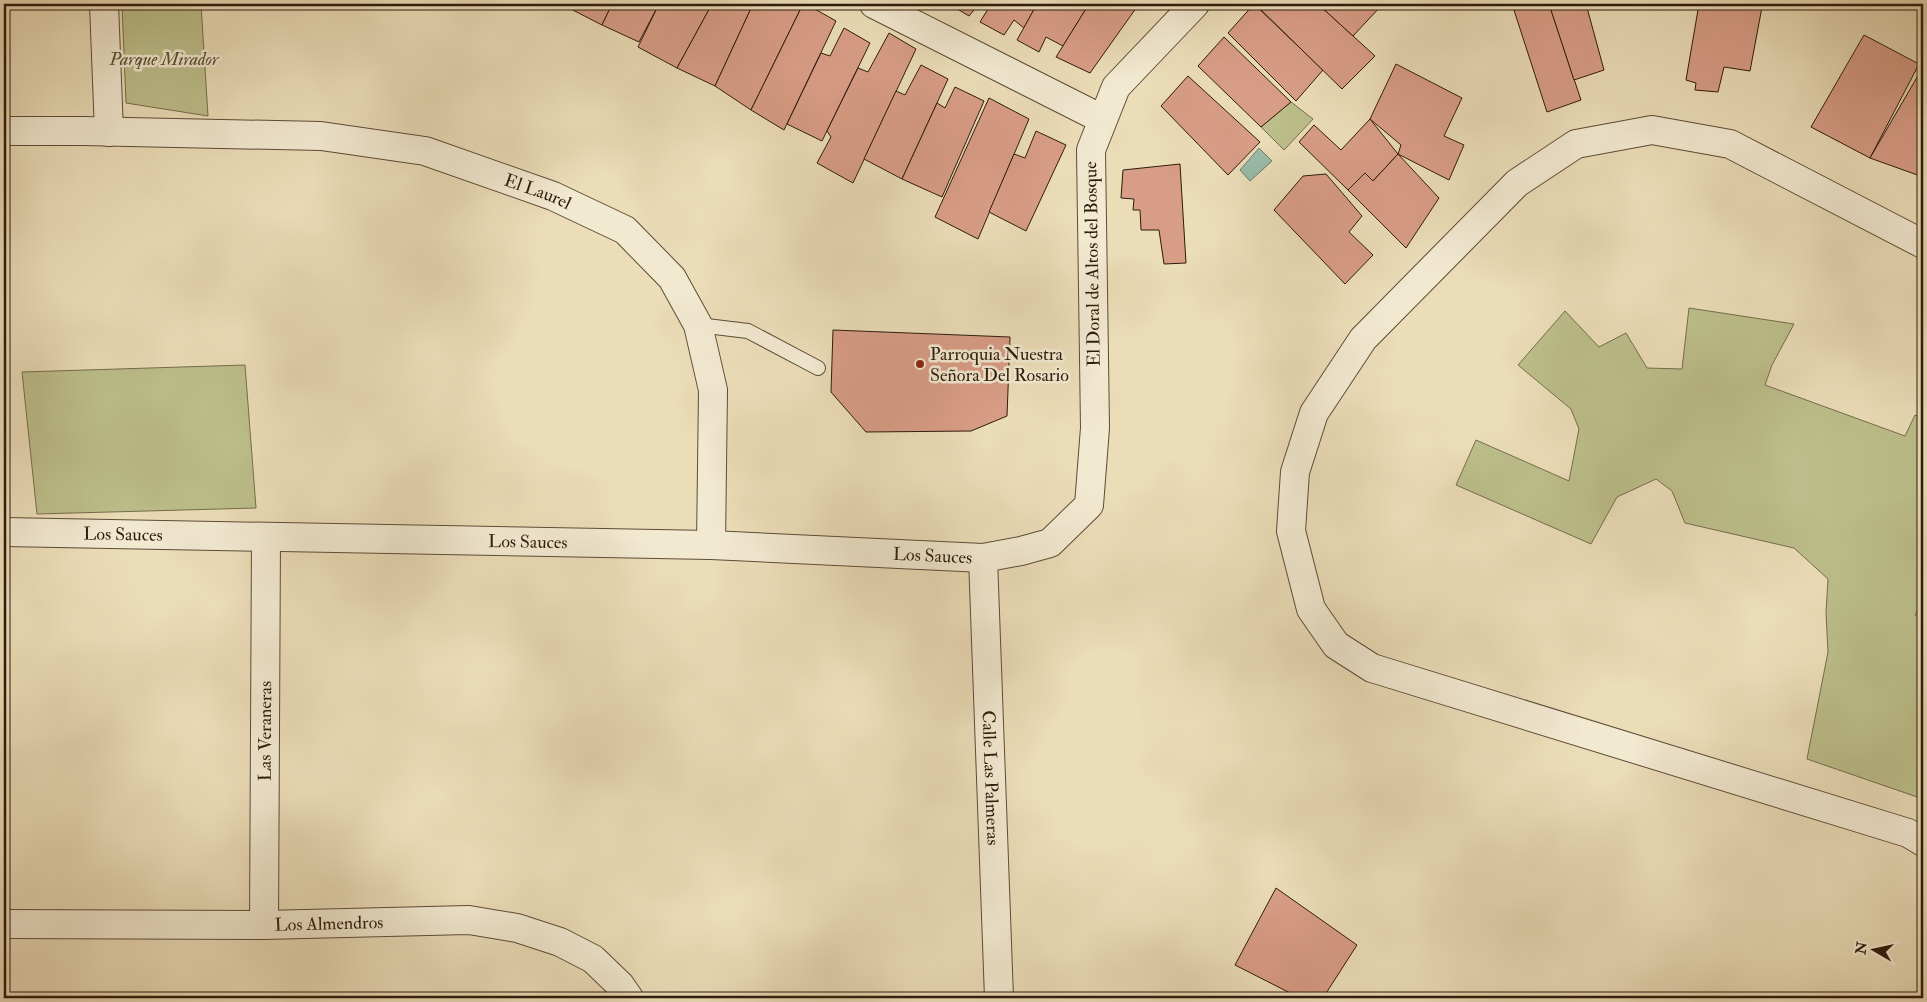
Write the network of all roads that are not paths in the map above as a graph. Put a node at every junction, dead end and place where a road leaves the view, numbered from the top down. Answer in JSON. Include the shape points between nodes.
{"nodes":[{"id":1,"x":104,"y":4,"type":"edge"},
{"id":2,"x":874,"y":4,"type":"edge"},
{"id":3,"x":1195,"y":4,"type":"edge"},
{"id":4,"x":1102,"y":119,"type":"junction"},
{"id":5,"x":4,"y":131,"type":"edge"},
{"id":6,"x":108,"y":132,"type":"junction"},
{"id":7,"x":1923,"y":244,"type":"edge"},
{"id":8,"x":698,"y":325,"type":"junction"},
{"id":9,"x":818,"y":368,"type":"dead end"},
{"id":10,"x":4,"y":532,"type":"edge"},
{"id":11,"x":266,"y":536,"type":"junction"},
{"id":12,"x":1050,"y":543,"type":"joint"},
{"id":13,"x":711,"y":545,"type":"junction"},
{"id":14,"x":983,"y":558,"type":"junction"},
{"id":15,"x":1923,"y":842,"type":"edge"},
{"id":16,"x":4,"y":924,"type":"edge"},
{"id":17,"x":264,"y":925,"type":"junction"},
{"id":18,"x":629,"y":998,"type":"edge"},
{"id":19,"x":999,"y":998,"type":"edge"}],
"edges":[{"from":1,"to":6,"type":"street"},
{"from":2,"to":4,"type":"street"},
{"from":3,"to":4,"type":"street","name":"El Doral de Altos del Bosque","via":[[1116,87]]},
{"from":4,"to":12,"type":"street","name":"El Doral de Altos del Bosque","via":[[1091,150],[1094,428],[1089,504]]},
{"from":5,"to":6,"type":"street","name":"El Laurel"},
{"from":6,"to":8,"type":"street","name":"El Laurel","via":[[321,136],[425,151],[553,196],[625,230],[672,278]]},
{"from":7,"to":15,"type":"street","via":[[1730,144],[1652,130],[1576,144],[1517,184],[1363,339],[1314,413],[1295,472],[1291,531],[1311,609],[1336,645],[1372,668],[1908,833]]},
{"from":8,"to":9,"type":"lane","via":[[748,331]]},
{"from":8,"to":13,"type":"street","name":"El Laurel","via":[[713,390]]},
{"from":10,"to":11,"type":"street","name":"Los Sauces"},
{"from":11,"to":13,"type":"street","name":"Los Sauces"},
{"from":11,"to":17,"type":"street","name":"Las Veraneras"},
{"from":12,"to":14,"type":"street","name":"Los Sauces"},
{"from":13,"to":14,"type":"street","name":"Los Sauces"},
{"from":14,"to":19,"type":"street","name":"Calle Las Palmeras"},
{"from":16,"to":17,"type":"street","name":"Los Almendros"},
{"from":17,"to":18,"type":"street","name":"Los Almendros","via":[[468,920],[517,928],[560,942],[593,959]]}]}
